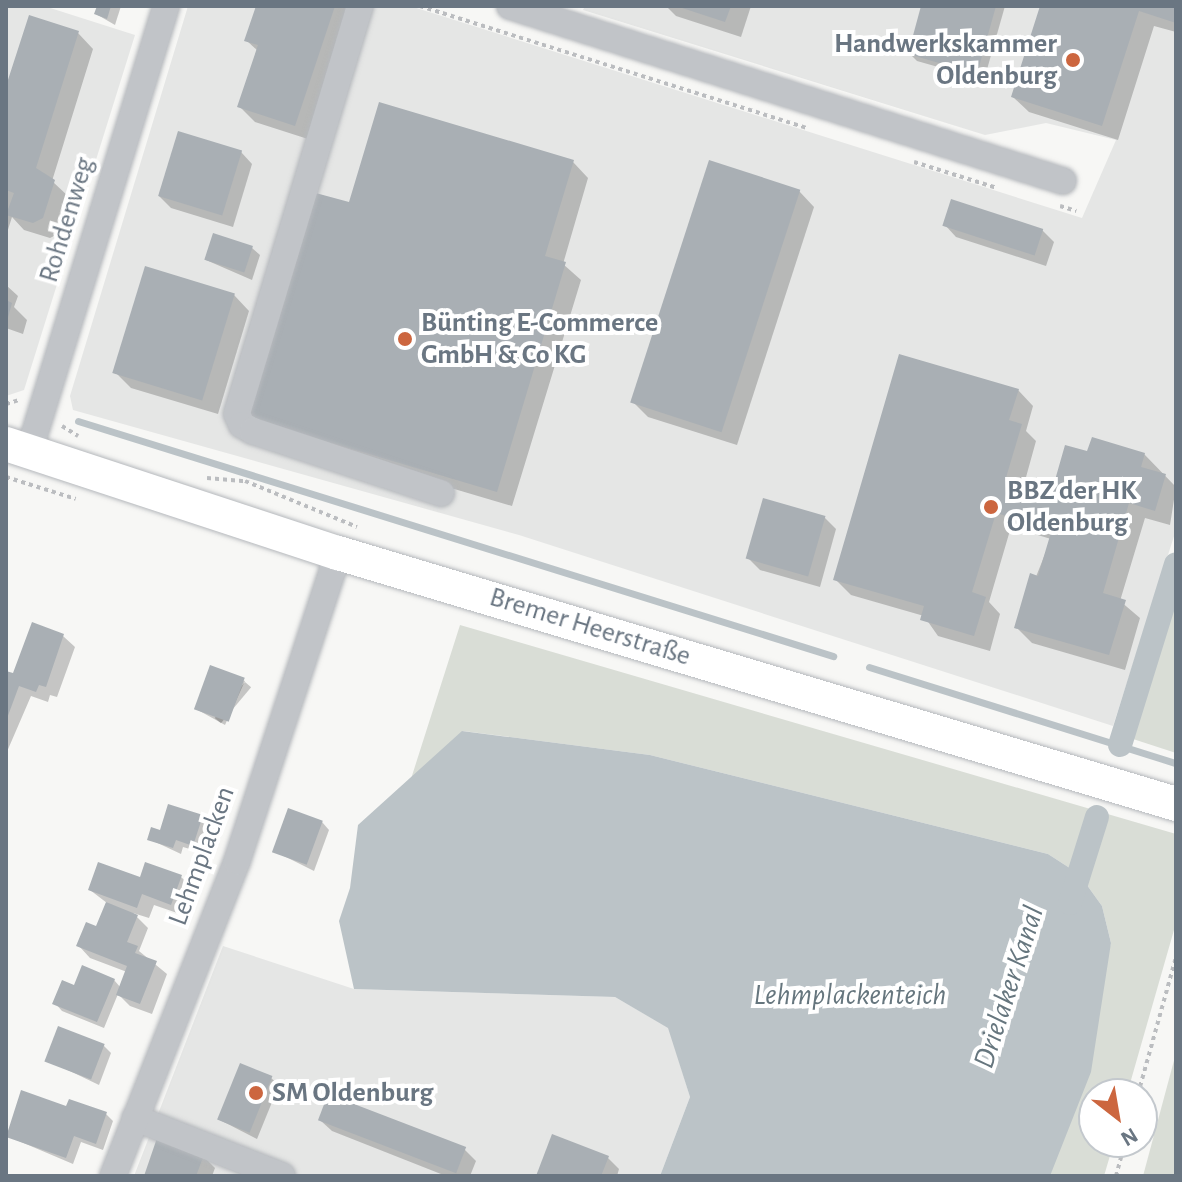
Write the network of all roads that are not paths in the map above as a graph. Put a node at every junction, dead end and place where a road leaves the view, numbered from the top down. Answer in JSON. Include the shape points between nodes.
{"nodes":[{"id":1,"x":166,"y":6,"type":"edge"},
{"id":2,"x":360,"y":6,"type":"edge"},
{"id":3,"x":510,"y":6,"type":"edge"},
{"id":4,"x":1056,"y":192,"type":"road end"},
{"id":5,"x":17,"y":448,"type":"edge"},
{"id":6,"x":441,"y":493,"type":"dead end"},
{"id":7,"x":338,"y":553,"type":"junction"},
{"id":8,"x":1176,"y":804,"type":"edge"},
{"id":9,"x":135,"y":1118,"type":"junction"},
{"id":10,"x":113,"y":1176,"type":"edge"},
{"id":11,"x":282,"y":1176,"type":"edge"}],
"edges":[{"from":1,"to":5,"type":"street","name":"Rohdenweg"},
{"from":2,"to":6,"type":"street","via":[[237,414],[253,431]]},
{"from":3,"to":4,"type":"street"},
{"from":5,"to":7,"type":"main road","name":"Bremer Heerstraße"},
{"from":7,"to":8,"type":"main road","name":"Bremer Heerstraße"},
{"from":7,"to":9,"type":"street","name":"Lehmplacken","via":[[237,861]]},
{"from":9,"to":10,"type":"street","name":"Lehmplacken"},
{"from":9,"to":11,"type":"street"}]}
